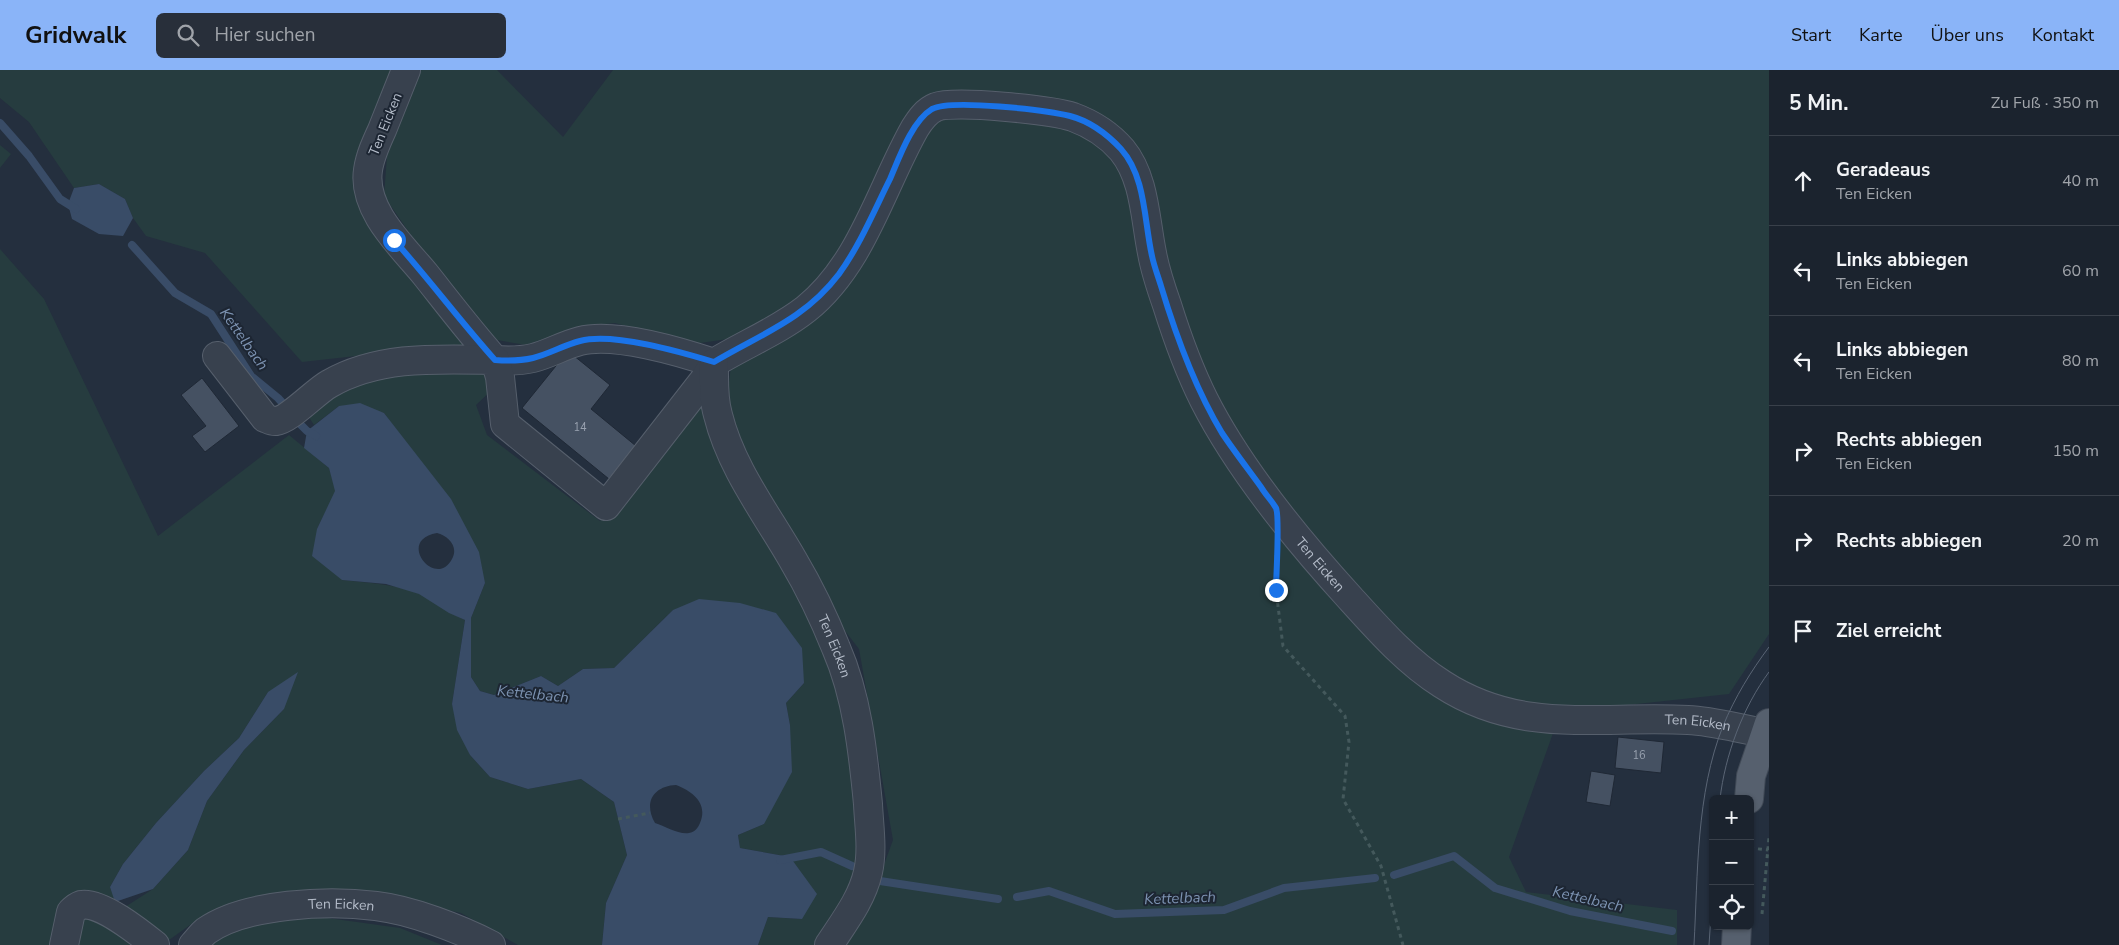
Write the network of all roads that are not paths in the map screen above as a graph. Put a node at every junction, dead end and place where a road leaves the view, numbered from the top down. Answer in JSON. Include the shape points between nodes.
{"nodes":[{"id":1,"x":406,"y":70,"type":"edge"},
{"id":2,"x":217,"y":356,"type":"dead end"},
{"id":3,"x":495,"y":360,"type":"junction"},
{"id":4,"x":714,"y":362,"type":"junction"},
{"id":5,"x":1767,"y":728,"type":"edge"},
{"id":6,"x":1749,"y":795,"type":"edge"},
{"id":7,"x":1746,"y":930,"type":"edge"},
{"id":8,"x":65,"y":938,"type":"edge"},
{"id":9,"x":155,"y":945,"type":"edge"},
{"id":10,"x":193,"y":945,"type":"edge"},
{"id":11,"x":491,"y":945,"type":"edge"},
{"id":12,"x":829,"y":945,"type":"edge"},
{"id":13,"x":1736,"y":945,"type":"edge"}],
"edges":[{"from":1,"to":3,"type":"lane","name":"Ten Eicken","via":[[373,150],[367,171],[369,190],[378,215],[394,240]]},
{"from":2,"to":3,"type":"lane","via":[[265,418],[275,422],[329,384],[381,364],[438,359]]},
{"from":3,"to":4,"type":"lane","via":[[533,358],[581,340],[614,339]]},
{"from":3,"to":4,"type":"lane","via":[[506,424],[606,506],[704,380]]},
{"from":4,"to":5,"type":"lane","name":"Ten Eicken","via":[[789,321],[829,285],[852,253],[906,143],[924,114],[935,107],[950,105],[1001,107],[1071,116],[1108,136],[1135,170],[1152,258],[1167,306],[1203,398],[1222,432],[1323,568],[1410,660],[1467,699],[1493,709],[1554,720],[1690,720]]},
{"from":4,"to":12,"type":"lane","name":"Ten Eicken","via":[[718,415],[729,449],[794,561],[837,649],[852,700],[864,766],[870,836],[869,871],[856,904]]},
{"from":5,"to":6,"type":"main road"},
{"from":7,"to":13,"type":"main road"},
{"from":8,"to":9,"type":"lane","via":[[71,912],[80,905],[92,905]]},
{"from":10,"to":11,"type":"lane","name":"Ten Eicken","via":[[205,932],[238,917],[267,909],[337,903],[378,906],[407,913]]}]}
